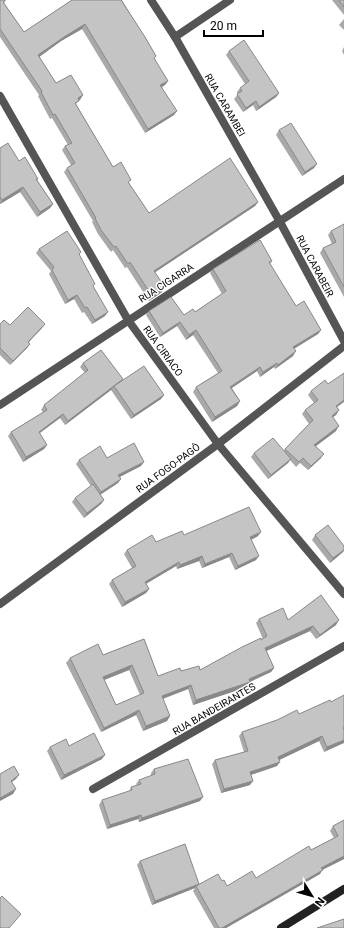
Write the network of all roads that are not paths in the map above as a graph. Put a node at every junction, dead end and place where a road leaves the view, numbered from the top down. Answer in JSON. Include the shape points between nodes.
{"nodes":[{"id":1,"x":151,"y":0,"type":"edge"},
{"id":2,"x":230,"y":0,"type":"edge"},
{"id":3,"x":175,"y":37,"type":"junction"},
{"id":4,"x":0,"y":96,"type":"edge"},
{"id":5,"x":344,"y":179,"type":"edge"},
{"id":6,"x":280,"y":222,"type":"junction"},
{"id":7,"x":128,"y":320,"type":"junction"},
{"id":8,"x":344,"y":341,"type":"edge"},
{"id":9,"x":344,"y":346,"type":"edge"},
{"id":10,"x":0,"y":404,"type":"edge"},
{"id":11,"x":218,"y":444,"type":"junction"},
{"id":12,"x":344,"y":594,"type":"edge"},
{"id":13,"x":0,"y":604,"type":"edge"},
{"id":14,"x":344,"y":646,"type":"edge"},
{"id":15,"x":93,"y":789,"type":"dead end"},
{"id":16,"x":344,"y":889,"type":"edge"},
{"id":17,"x":281,"y":928,"type":"edge"}],
"edges":[{"from":1,"to":3,"type":"street","name":"RUA CARAMBEI"},
{"from":2,"to":3,"type":"street"},
{"from":3,"to":6,"type":"street","name":"RUA CARAMBEI"},
{"from":4,"to":7,"type":"street","name":"RUA CIRIACO"},
{"from":5,"to":6,"type":"street","name":"RUA CIGARRA"},
{"from":6,"to":7,"type":"street","name":"RUA CIGARRA"},
{"from":6,"to":8,"type":"street","name":"RUA CARABEIR"},
{"from":7,"to":10,"type":"street","name":"RUA CIGARRA"},
{"from":7,"to":11,"type":"street","name":"RUA CIRIACO"},
{"from":9,"to":11,"type":"street","name":"RUA FOGO-PAGÔ"},
{"from":11,"to":12,"type":"street","name":"RUA CIRIACO"},
{"from":11,"to":13,"type":"street","name":"RUA FOGO-PAGÔ"},
{"from":14,"to":15,"type":"street","name":"RUA BANDEIRANTES"},
{"from":16,"to":17,"type":"street"}]}
